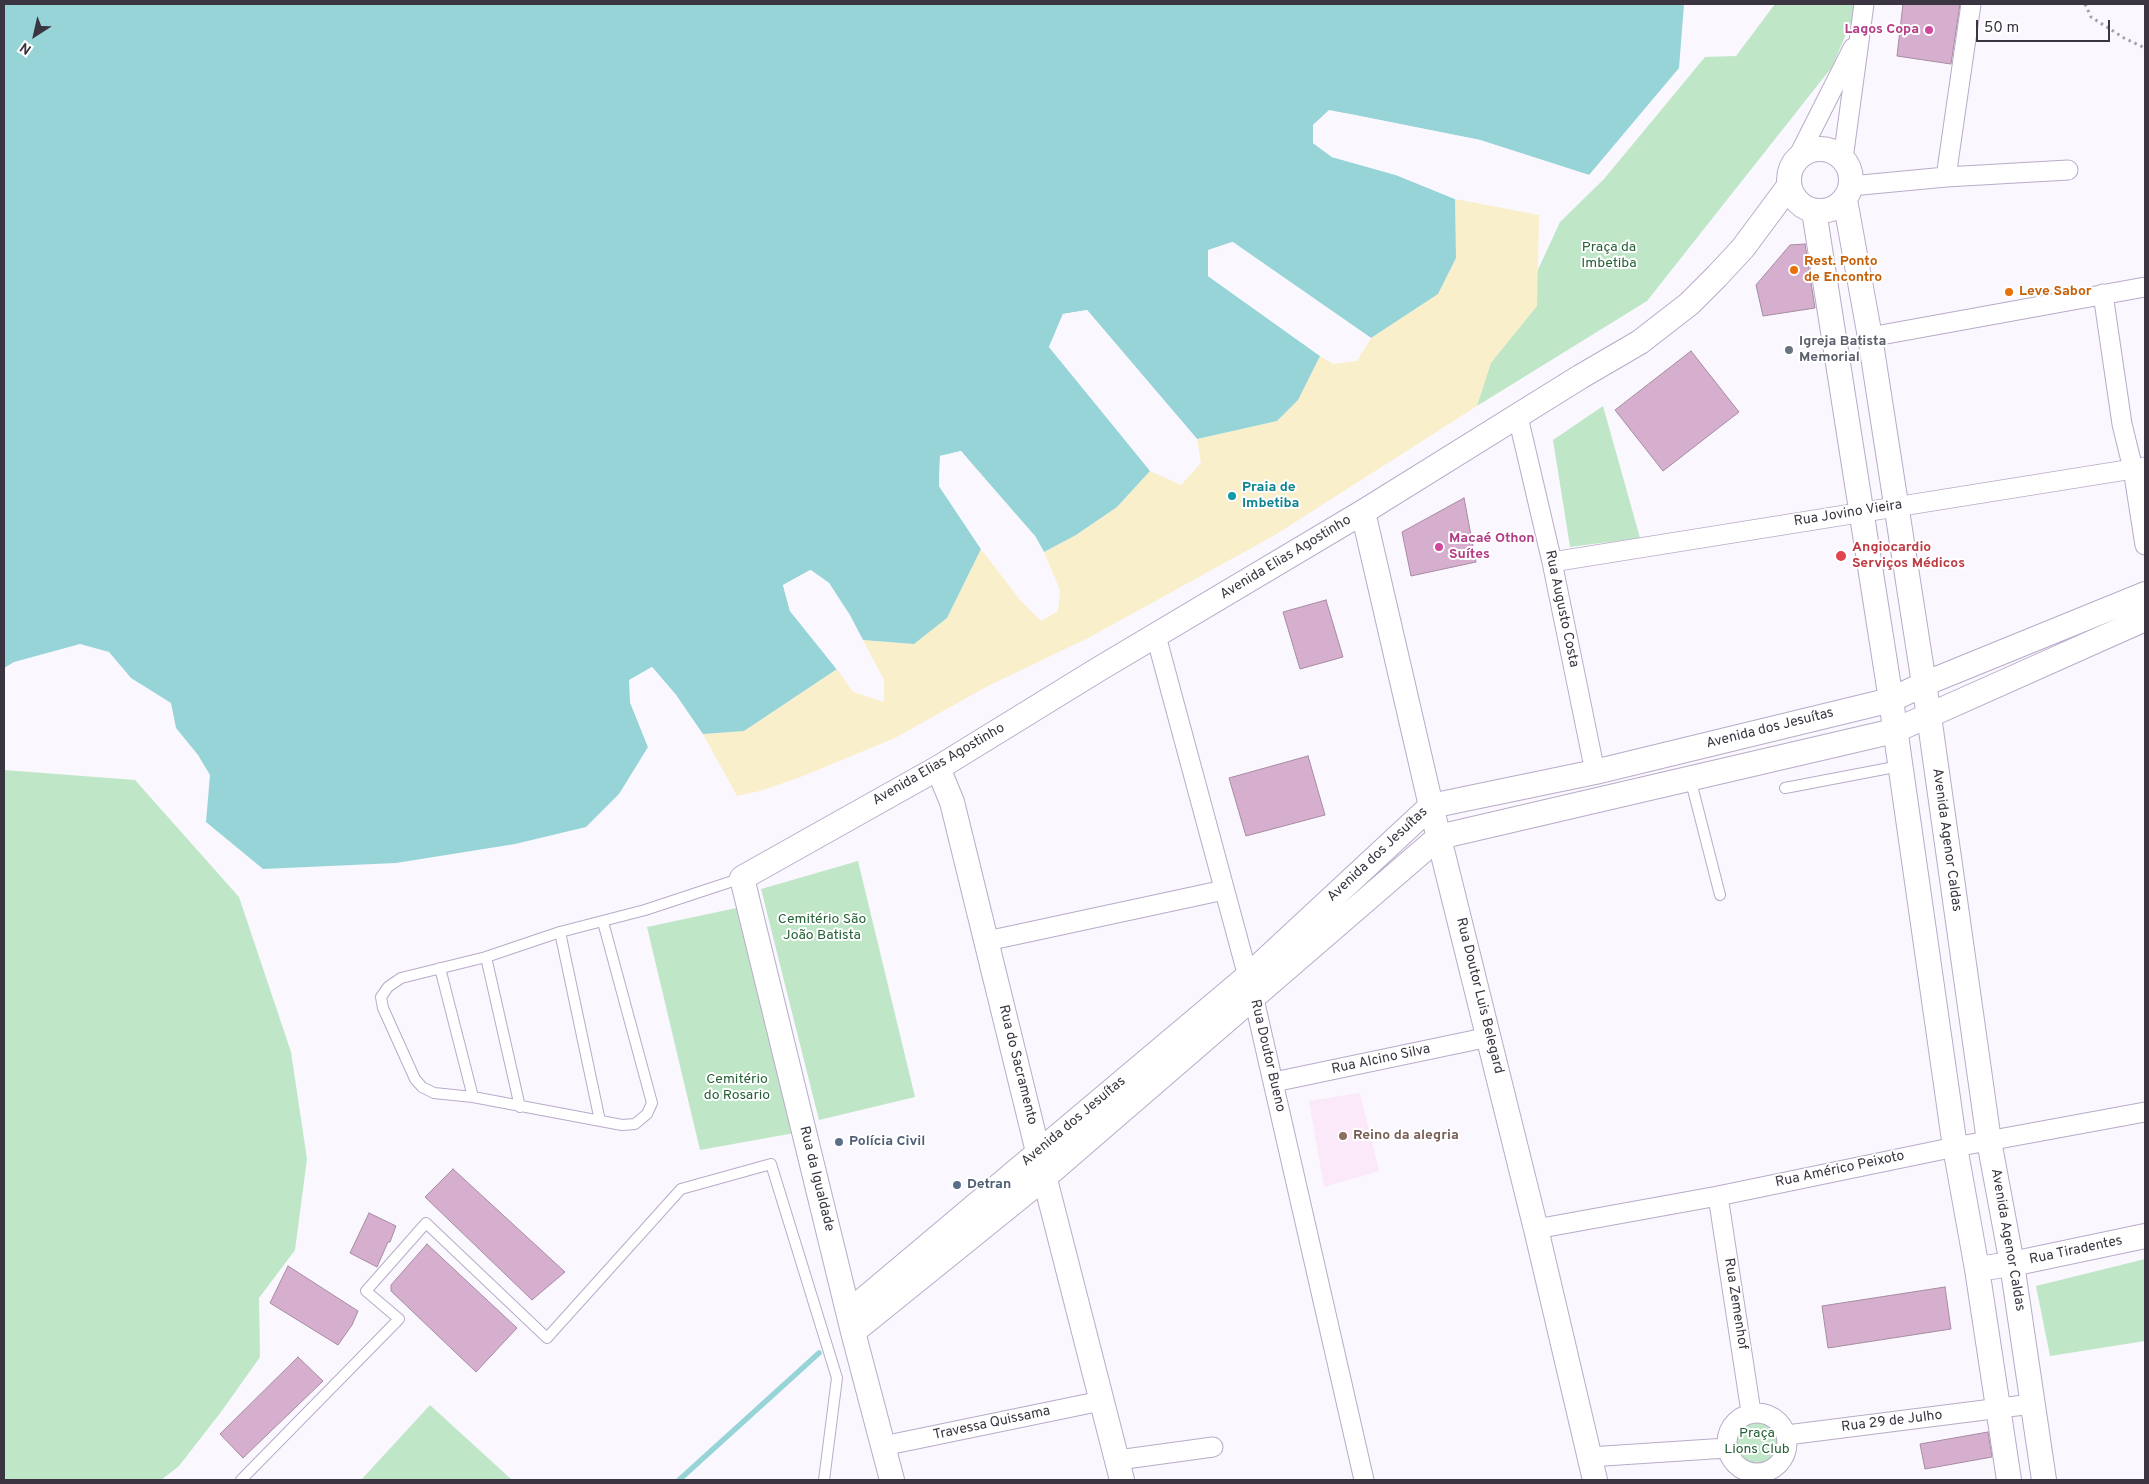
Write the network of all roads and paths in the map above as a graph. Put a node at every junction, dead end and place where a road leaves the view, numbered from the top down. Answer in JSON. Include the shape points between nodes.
{"nodes":[{"id":1,"x":1864,"y":4,"type":"edge"},
{"id":2,"x":1971,"y":4,"type":"edge"},
{"id":3,"x":2085,"y":4,"type":"edge"},
{"id":4,"x":1860,"y":33,"type":"junction"},
{"id":5,"x":2145,"y":48,"type":"edge"},
{"id":6,"x":1797,"y":159,"type":"junction"},
{"id":7,"x":1843,"y":159,"type":"junction"},
{"id":8,"x":2068,"y":170,"type":"dead end"},
{"id":9,"x":1946,"y":177,"type":"junction"},
{"id":10,"x":1789,"y":186,"type":"junction"},
{"id":11,"x":1848,"y":193,"type":"junction"},
{"id":12,"x":1814,"y":211,"type":"junction"},
{"id":13,"x":2145,"y":287,"type":"edge"},
{"id":14,"x":2103,"y":294,"type":"junction"},
{"id":15,"x":1870,"y":338,"type":"junction"},
{"id":16,"x":1518,"y":417,"type":"junction"},
{"id":17,"x":2139,"y":468,"type":"edge"},
{"id":18,"x":1896,"y":507,"type":"junction"},
{"id":19,"x":1363,"y":512,"type":"junction"},
{"id":20,"x":1862,"y":512,"type":"junction"},
{"id":21,"x":2145,"y":545,"type":"edge"},
{"id":22,"x":1552,"y":562,"type":"junction"},
{"id":23,"x":2145,"y":594,"type":"edge"},
{"id":24,"x":2145,"y":619,"type":"edge"},
{"id":25,"x":1156,"y":636,"type":"junction"},
{"id":26,"x":1924,"y":684,"type":"junction"},
{"id":27,"x":1891,"y":700,"type":"junction"},
{"id":28,"x":1929,"y":716,"type":"junction"},
{"id":29,"x":1894,"y":731,"type":"junction"},
{"id":30,"x":1900,"y":766,"type":"junction"},
{"id":31,"x":938,"y":768,"type":"junction"},
{"id":32,"x":1595,"y":772,"type":"junction"},
{"id":33,"x":1690,"y":778,"type":"junction"},
{"id":34,"x":1785,"y":788,"type":"dead end"},
{"id":35,"x":1431,"y":806,"type":"junction"},
{"id":36,"x":1439,"y":837,"type":"junction"},
{"id":37,"x":742,"y":878,"type":"junction"},
{"id":38,"x":1224,"y":890,"type":"junction"},
{"id":39,"x":1720,"y":895,"type":"dead end"},
{"id":40,"x":603,"y":922,"type":"junction"},
{"id":41,"x":560,"y":932,"type":"junction"},
{"id":42,"x":987,"y":941,"type":"junction"},
{"id":43,"x":1962,"y":950,"type":"junction"},
{"id":44,"x":1927,"y":953,"type":"junction"},
{"id":45,"x":486,"y":957,"type":"junction"},
{"id":46,"x":440,"y":968,"type":"junction"},
{"id":47,"x":1247,"y":977,"type":"junction"},
{"id":48,"x":1254,"y":999,"type":"junction"},
{"id":49,"x":1489,"y":1037,"type":"junction"},
{"id":50,"x":1274,"y":1082,"type":"junction"},
{"id":51,"x":472,"y":1097,"type":"junction"},
{"id":52,"x":520,"y":1106,"type":"junction"},
{"id":53,"x":2145,"y":1112,"type":"edge"},
{"id":54,"x":600,"y":1121,"type":"junction"},
{"id":55,"x":1990,"y":1141,"type":"junction"},
{"id":56,"x":1955,"y":1147,"type":"junction"},
{"id":57,"x":1038,"y":1152,"type":"junction"},
{"id":58,"x":1045,"y":1177,"type":"junction"},
{"id":59,"x":1718,"y":1196,"type":"junction"},
{"id":60,"x":1536,"y":1229,"type":"junction"},
{"id":61,"x":2145,"y":1236,"type":"edge"},
{"id":62,"x":2012,"y":1264,"type":"junction"},
{"id":63,"x":1977,"y":1269,"type":"junction"},
{"id":64,"x":851,"y":1322,"type":"junction"},
{"id":65,"x":1101,"y":1401,"type":"junction"},
{"id":66,"x":2032,"y":1404,"type":"junction"},
{"id":67,"x":1998,"y":1408,"type":"junction"},
{"id":68,"x":1751,"y":1412,"type":"junction"},
{"id":69,"x":1787,"y":1435,"type":"junction"},
{"id":70,"x":883,"y":1446,"type":"junction"},
{"id":71,"x":1213,"y":1447,"type":"dead end"},
{"id":72,"x":1727,"y":1448,"type":"junction"},
{"id":73,"x":1589,"y":1457,"type":"junction"},
{"id":74,"x":1120,"y":1470,"type":"edge"},
{"id":75,"x":1756,"y":1477,"type":"edge"},
{"id":76,"x":240,"y":1480,"type":"edge"},
{"id":77,"x":824,"y":1480,"type":"edge"},
{"id":78,"x":892,"y":1480,"type":"edge"},
{"id":79,"x":1364,"y":1480,"type":"edge"},
{"id":80,"x":1595,"y":1480,"type":"edge"},
{"id":81,"x":2009,"y":1480,"type":"edge"},
{"id":82,"x":2044,"y":1480,"type":"edge"}],
"edges":[{"from":1,"to":4,"type":"street"},
{"from":2,"to":9,"type":"street"},
{"from":3,"to":5,"type":"path","via":[[2091,17]]},
{"from":4,"to":6,"type":"street"},
{"from":4,"to":7,"type":"street"},
{"from":6,"to":7,"type":"street","via":[[1811,150],[1828,150]]},
{"from":6,"to":10,"type":"street","via":[[1790,172]]},
{"from":7,"to":11,"type":"street","via":[[1850,171]]},
{"from":8,"to":9,"type":"street"},
{"from":9,"to":11,"type":"street"},
{"from":10,"to":12,"type":"street","via":[[1798,202]]},
{"from":10,"to":16,"type":"street","name":"Avenida Elias Agostinho","via":[[1743,248],[1689,304],[1640,342]]},
{"from":11,"to":12,"type":"street","via":[[1831,210]]},
{"from":11,"to":15,"type":"street","name":"Avenida Agenor Caldas"},
{"from":12,"to":20,"type":"street"},
{"from":13,"to":14,"type":"street"},
{"from":14,"to":15,"type":"street"},
{"from":14,"to":17,"type":"street","via":[[2122,424]]},
{"from":15,"to":18,"type":"street","name":"Avenida Agenor Caldas"},
{"from":16,"to":19,"type":"street","name":"Avenida Elias Agostinho"},
{"from":16,"to":22,"type":"street","name":"Rua Augusto Costa"},
{"from":17,"to":18,"type":"street","name":"Rua Jovino Vieira"},
{"from":17,"to":21,"type":"street"},
{"from":18,"to":20,"type":"street","name":"Rua Jovino Vieira"},
{"from":18,"to":26,"type":"street","name":"Avenida Agenor Caldas"},
{"from":19,"to":25,"type":"street","name":"Avenida Elias Agostinho"},
{"from":19,"to":35,"type":"street","name":"Rua Doutor Luis Belegard"},
{"from":20,"to":22,"type":"street","name":"Rua Jovino Vieira"},
{"from":20,"to":27,"type":"street"},
{"from":22,"to":32,"type":"street","name":"Rua Augusto Costa"},
{"from":23,"to":26,"type":"street","name":"Avenida dos Jesuítas"},
{"from":24,"to":28,"type":"street","name":"Avenida dos Jesuítas"},
{"from":25,"to":31,"type":"street","name":"Avenida Elias Agostinho"},
{"from":25,"to":38,"type":"street","name":"Rua Doutor Bueno"},
{"from":26,"to":27,"type":"street","name":"Avenida dos Jesuítas"},
{"from":26,"to":28,"type":"street","name":"Avenida Agenor Caldas"},
{"from":27,"to":29,"type":"street"},
{"from":27,"to":32,"type":"street","name":"Avenida dos Jesuítas"},
{"from":28,"to":29,"type":"street","name":"Avenida dos Jesuítas"},
{"from":28,"to":43,"type":"street","name":"Avenida Agenor Caldas"},
{"from":29,"to":30,"type":"street"},
{"from":29,"to":33,"type":"street","name":"Avenida dos Jesuítas"},
{"from":30,"to":34,"type":"lane"},
{"from":30,"to":44,"type":"street"},
{"from":31,"to":37,"type":"street","name":"Avenida Elias Agostinho"},
{"from":31,"to":42,"type":"street","name":"Rua do Sacramento","via":[[952,802]]},
{"from":32,"to":35,"type":"street","name":"Avenida dos Jesuítas"},
{"from":33,"to":36,"type":"street","name":"Avenida dos Jesuítas"},
{"from":33,"to":39,"type":"lane"},
{"from":35,"to":36,"type":"street","name":"Rua Doutor Luis Belegard"},
{"from":35,"to":47,"type":"street","name":"Avenida dos Jesuítas"},
{"from":36,"to":48,"type":"street","name":"Avenida dos Jesuítas"},
{"from":36,"to":49,"type":"street","name":"Rua Doutor Luis Belegard"},
{"from":37,"to":40,"type":"lane"},
{"from":37,"to":64,"type":"street","name":"Rua da Igualdade"},
{"from":38,"to":42,"type":"street"},
{"from":38,"to":47,"type":"street","name":"Rua Doutor Bueno"},
{"from":40,"to":41,"type":"lane"},
{"from":40,"to":54,"type":"lane","via":[[652,1102],[647,1114],[635,1124]]},
{"from":41,"to":45,"type":"lane"},
{"from":41,"to":54,"type":"lane"},
{"from":42,"to":57,"type":"street","name":"Rua do Sacramento"},
{"from":43,"to":44,"type":"street"},
{"from":43,"to":55,"type":"street","name":"Avenida Agenor Caldas"},
{"from":44,"to":56,"type":"street"},
{"from":45,"to":46,"type":"lane"},
{"from":45,"to":52,"type":"lane"},
{"from":46,"to":51,"type":"lane"},
{"from":46,"to":51,"type":"lane","via":[[401,978],[388,987],[381,997],[383,1008],[415,1079],[422,1087],[434,1094]]},
{"from":47,"to":48,"type":"street","name":"Rua Doutor Bueno"},
{"from":47,"to":57,"type":"street","name":"Avenida dos Jesuítas"},
{"from":48,"to":50,"type":"street","name":"Rua Doutor Bueno"},
{"from":48,"to":58,"type":"street","name":"Avenida dos Jesuítas"},
{"from":49,"to":50,"type":"street","name":"Rua Alcino Silva"},
{"from":49,"to":60,"type":"street","name":"Rua Doutor Luis Belegard"},
{"from":50,"to":79,"type":"street","name":"Rua Doutor Bueno"},
{"from":51,"to":52,"type":"lane"},
{"from":52,"to":54,"type":"lane"},
{"from":53,"to":55,"type":"street","name":"Rua Américo Peixoto"},
{"from":55,"to":56,"type":"street","name":"Rua Américo Peixoto"},
{"from":55,"to":62,"type":"street","name":"Avenida Agenor Caldas"},
{"from":56,"to":59,"type":"street","name":"Rua Américo Peixoto"},
{"from":56,"to":63,"type":"street"},
{"from":57,"to":58,"type":"street","name":"Rua do Sacramento"},
{"from":57,"to":64,"type":"street","name":"Avenida dos Jesuítas"},
{"from":58,"to":64,"type":"street","name":"Avenida dos Jesuítas"},
{"from":58,"to":65,"type":"street","name":"Rua do Sacramento"},
{"from":59,"to":60,"type":"street","name":"Rua Américo Peixoto"},
{"from":59,"to":68,"type":"street","name":"Rua Zemenhof"},
{"from":60,"to":73,"type":"street","name":"Rua Doutor Luis Belegard"},
{"from":61,"to":62,"type":"street","name":"Rua Tiradentes"},
{"from":62,"to":63,"type":"street","name":"Rua Tiradentes"},
{"from":62,"to":66,"type":"street","name":"Avenida Agenor Caldas"},
{"from":63,"to":67,"type":"street"},
{"from":64,"to":70,"type":"street","name":"Rua da Igualdade"},
{"from":65,"to":70,"type":"street","name":"Travessa Quissama"},
{"from":65,"to":74,"type":"street","name":"Rua do Sacramento"},
{"from":66,"to":67,"type":"street","name":"Rua 29 de Julho"},
{"from":66,"to":82,"type":"street","name":"Avenida Agenor Caldas"},
{"from":67,"to":69,"type":"street","name":"Rua 29 de Julho"},
{"from":67,"to":81,"type":"street"},
{"from":68,"to":69,"type":"street","via":[[1763,1412],[1774,1417]]},
{"from":68,"to":72,"type":"street","via":[[1732,1425],[1727,1436]]},
{"from":69,"to":75,"type":"street","via":[[1786,1454],[1781,1462]]},
{"from":70,"to":78,"type":"street","name":"Rua da Igualdade"},
{"from":71,"to":74,"type":"street"},
{"from":72,"to":73,"type":"street"},
{"from":72,"to":75,"type":"street","via":[[1732,1460]]},
{"from":73,"to":80,"type":"street","name":"Rua Doutor Luis Belegard"},
{"from":76,"to":77,"type":"lane","via":[[399,1319],[366,1291],[426,1223],[547,1338],[682,1189],[770,1164],[837,1378]]}]}
